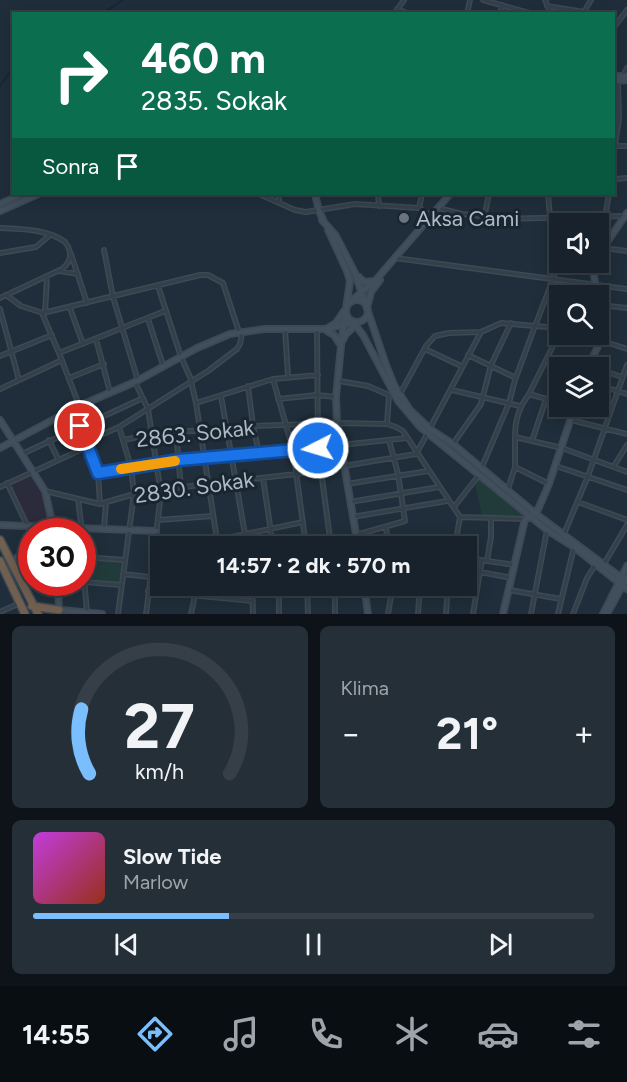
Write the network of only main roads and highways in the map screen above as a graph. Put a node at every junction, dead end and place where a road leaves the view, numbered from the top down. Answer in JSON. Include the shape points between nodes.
{"nodes":[{"id":1,"x":626,"y":77,"type":"edge"},
{"id":2,"x":616,"y":81,"type":"edge"},
{"id":3,"x":21,"y":195,"type":"edge"},
{"id":4,"x":36,"y":195,"type":"edge"},
{"id":5,"x":315,"y":195,"type":"edge"},
{"id":6,"x":449,"y":195,"type":"edge"},
{"id":7,"x":0,"y":204,"type":"edge"},
{"id":8,"x":0,"y":211,"type":"edge"},
{"id":9,"x":626,"y":214,"type":"edge"},
{"id":10,"x":322,"y":220,"type":"junction"},
{"id":11,"x":609,"y":239,"type":"edge"},
{"id":12,"x":396,"y":258,"type":"junction"},
{"id":13,"x":355,"y":273,"type":"junction"},
{"id":14,"x":375,"y":281,"type":"junction"},
{"id":15,"x":362,"y":292,"type":"junction"},
{"id":16,"x":351,"y":301,"type":"junction"},
{"id":17,"x":368,"y":307,"type":"junction"},
{"id":18,"x":346,"y":308,"type":"junction"},
{"id":19,"x":356,"y":323,"type":"junction"},
{"id":20,"x":343,"y":324,"type":"junction"},
{"id":21,"x":320,"y":328,"type":"junction"},
{"id":22,"x":348,"y":332,"type":"junction"},
{"id":23,"x":363,"y":335,"type":"junction"},
{"id":24,"x":340,"y":349,"type":"junction"},
{"id":25,"x":571,"y":417,"type":"edge"},
{"id":26,"x":0,"y":420,"type":"edge"},
{"id":27,"x":429,"y":431,"type":"junction"},
{"id":28,"x":13,"y":441,"type":"junction"},
{"id":29,"x":0,"y":448,"type":"edge"},
{"id":30,"x":531,"y":516,"type":"junction"},
{"id":31,"x":51,"y":518,"type":"edge"},
{"id":32,"x":0,"y":525,"type":"edge"},
{"id":33,"x":18,"y":526,"type":"edge"},
{"id":34,"x":96,"y":529,"type":"edge"},
{"id":35,"x":156,"y":531,"type":"road end"},
{"id":36,"x":356,"y":536,"type":"edge"},
{"id":37,"x":0,"y":540,"type":"edge"},
{"id":38,"x":18,"y":557,"type":"edge"},
{"id":39,"x":0,"y":561,"type":"edge"},
{"id":40,"x":10,"y":561,"type":"junction"},
{"id":41,"x":627,"y":566,"type":"edge"},
{"id":42,"x":624,"y":582,"type":"edge"},
{"id":43,"x":366,"y":596,"type":"edge"},
{"id":44,"x":36,"y":610,"type":"edge"},
{"id":45,"x":58,"y":611,"type":"edge"},
{"id":46,"x":85,"y":611,"type":"junction"},
{"id":47,"x":25,"y":614,"type":"edge"},
{"id":48,"x":67,"y":614,"type":"edge"},
{"id":49,"x":72,"y":614,"type":"edge"},
{"id":50,"x":102,"y":614,"type":"edge"},
{"id":51,"x":368,"y":614,"type":"edge"},
{"id":52,"x":503,"y":614,"type":"edge"},
{"id":53,"x":603,"y":614,"type":"edge"},
{"id":54,"x":608,"y":614,"type":"edge"}],
"edges":[{"from":1,"to":2,"type":"main road"},
{"from":3,"to":7,"type":"main road"},
{"from":4,"to":8,"type":"main road"},
{"from":5,"to":10,"type":"main road"},
{"from":6,"to":12,"type":"main road"},
{"from":9,"to":11,"type":"main road"},
{"from":10,"to":13,"type":"main road"},
{"from":10,"to":18,"type":"main road","via":[[349,276]]},
{"from":12,"to":14,"type":"main road"},
{"from":12,"to":17,"type":"main road","via":[[372,290]]},
{"from":13,"to":14,"type":"main road","via":[[363,282]]},
{"from":13,"to":15,"type":"main road"},
{"from":14,"to":15,"type":"main road"},
{"from":15,"to":16,"type":"main road"},
{"from":15,"to":17,"type":"main road"},
{"from":16,"to":17,"type":"main road","via":[[362,300]]},
{"from":16,"to":18,"type":"main road"},
{"from":17,"to":19,"type":"main road","via":[[367,316]]},
{"from":17,"to":27,"type":"main road","via":[[399,395]]},
{"from":18,"to":19,"type":"main road","via":[[346,315]]},
{"from":18,"to":20,"type":"main road"},
{"from":18,"to":21,"type":"main road","via":[[335,324]]},
{"from":19,"to":20,"type":"main road"},
{"from":19,"to":22,"type":"main road"},
{"from":19,"to":23,"type":"main road"},
{"from":20,"to":21,"type":"main road","via":[[332,329]]},
{"from":20,"to":24,"type":"main road"},
{"from":21,"to":24,"type":"main road","via":[[339,340]]},
{"from":21,"to":28,"type":"main road","via":[[241,332],[215,339]]},
{"from":22,"to":23,"type":"main road"},
{"from":22,"to":24,"type":"main road"},
{"from":23,"to":27,"type":"main road","via":[[391,393]]},
{"from":24,"to":36,"type":"main road","via":[[338,423]]},
{"from":25,"to":30,"type":"main road","via":[[549,484]]},
{"from":26,"to":28,"type":"main road"},
{"from":27,"to":30,"type":"main road"},
{"from":27,"to":30,"type":"main road","via":[[482,467]]},
{"from":28,"to":29,"type":"main road"},
{"from":28,"to":31,"type":"main road","via":[[45,491]]},
{"from":30,"to":42,"type":"main road"},
{"from":30,"to":42,"type":"main road","via":[[564,534]]},
{"from":30,"to":52,"type":"main road"},
{"from":32,"to":33,"type":"main road"},
{"from":34,"to":35,"type":"main road"},
{"from":37,"to":40,"type":"highway"},
{"from":38,"to":40,"type":"main road"},
{"from":39,"to":47,"type":"highway"},
{"from":40,"to":44,"type":"highway"},
{"from":41,"to":42,"type":"main road"},
{"from":42,"to":53,"type":"main road"},
{"from":42,"to":54,"type":"main road"},
{"from":43,"to":51,"type":"main road"},
{"from":44,"to":45,"type":"highway"},
{"from":44,"to":47,"type":"highway","via":[[27,608]]},
{"from":45,"to":46,"type":"main road"},
{"from":45,"to":48,"type":"main road"},
{"from":46,"to":49,"type":"main road"},
{"from":46,"to":50,"type":"main road"}]}
